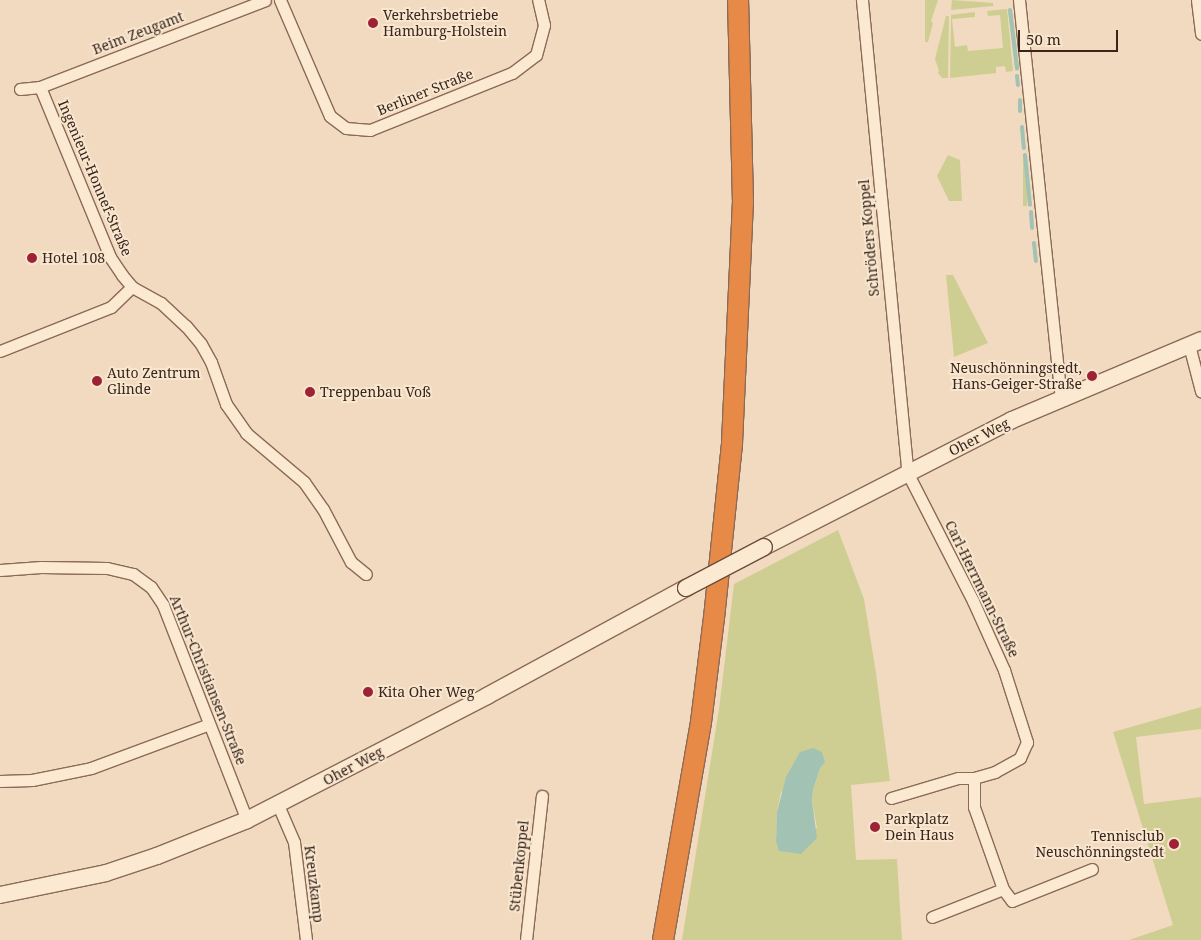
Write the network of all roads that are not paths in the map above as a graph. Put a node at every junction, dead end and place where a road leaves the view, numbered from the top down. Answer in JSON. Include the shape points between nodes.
{"nodes":[{"id":1,"x":265,"y":0,"type":"edge"},
{"id":2,"x":280,"y":0,"type":"edge"},
{"id":3,"x":538,"y":0,"type":"edge"},
{"id":4,"x":862,"y":0,"type":"edge"},
{"id":5,"x":1019,"y":0,"type":"edge"},
{"id":6,"x":1197,"y":0,"type":"edge"},
{"id":7,"x":740,"y":6,"type":"edge"},
{"id":8,"x":1201,"y":34,"type":"edge"},
{"id":9,"x":40,"y":87,"type":"junction"},
{"id":10,"x":20,"y":89,"type":"dead end"},
{"id":11,"x":132,"y":287,"type":"junction"},
{"id":12,"x":1195,"y":343,"type":"edge"},
{"id":13,"x":0,"y":351,"type":"edge"},
{"id":14,"x":1201,"y":391,"type":"edge"},
{"id":15,"x":1062,"y":398,"type":"junction"},
{"id":16,"x":908,"y":474,"type":"junction"},
{"id":17,"x":0,"y":570,"type":"edge"},
{"id":18,"x":366,"y":574,"type":"dead end"},
{"id":19,"x":209,"y":724,"type":"junction"},
{"id":20,"x":974,"y":778,"type":"junction"},
{"id":21,"x":0,"y":781,"type":"edge"},
{"id":22,"x":542,"y":796,"type":"dead end"},
{"id":23,"x":891,"y":798,"type":"dead end"},
{"id":24,"x":278,"y":805,"type":"junction"},
{"id":25,"x":247,"y":820,"type":"junction"},
{"id":26,"x":1092,"y":869,"type":"dead end"},
{"id":27,"x":1003,"y":890,"type":"junction"},
{"id":28,"x":0,"y":895,"type":"edge"},
{"id":29,"x":932,"y":917,"type":"dead end"},
{"id":30,"x":306,"y":940,"type":"edge"},
{"id":31,"x":526,"y":940,"type":"edge"},
{"id":32,"x":663,"y":940,"type":"edge"}],
"edges":[{"from":1,"to":9,"type":"street","name":"Beim Zeugamt"},
{"from":2,"to":3,"type":"street","name":"Berliner Straße","via":[[330,116],[346,128],[370,130],[512,73],[536,55],[544,25]]},
{"from":4,"to":16,"type":"street","name":"Schröders Koppel"},
{"from":5,"to":15,"type":"street"},
{"from":6,"to":8,"type":"street"},
{"from":7,"to":32,"type":"highway","via":[[743,204],[732,443],[716,608]]},
{"from":9,"to":10,"type":"street","name":"Beim Zeugamt"},
{"from":9,"to":11,"type":"street","name":"Ingenieur-Honnef-Straße","via":[[110,257]]},
{"from":11,"to":13,"type":"street","via":[[111,307]]},
{"from":11,"to":18,"type":"street","name":"Ingenieur-Honnef-Straße","via":[[160,303],[201,344],[226,404],[246,433],[304,482],[323,509],[351,562]]},
{"from":12,"to":14,"type":"street"},
{"from":12,"to":15,"type":"street","name":"Oher Weg"},
{"from":15,"to":16,"type":"street","name":"Oher Weg"},
{"from":16,"to":20,"type":"street","name":"Carl-Herrmann-Straße","via":[[974,601],[1004,670],[1026,742],[1020,758],[995,772]]},
{"from":16,"to":24,"type":"street","name":"Oher Weg","bridge":true},
{"from":17,"to":19,"type":"street","name":"Arthur-Christiansen-Straße","via":[[107,568],[127,572],[146,582],[163,605]]},
{"from":19,"to":21,"type":"street","via":[[91,768],[32,780]]},
{"from":19,"to":25,"type":"street","name":"Arthur-Christiansen-Straße"},
{"from":20,"to":23,"type":"street","name":"Carl-Herrmann-Straße","via":[[958,778]]},
{"from":20,"to":27,"type":"street","via":[[974,807]]},
{"from":22,"to":31,"type":"street","name":"Stübenkoppel"},
{"from":24,"to":25,"type":"street","name":"Oher Weg"},
{"from":24,"to":30,"type":"street","name":"Kreuzkamp","via":[[294,842]]},
{"from":25,"to":28,"type":"street","name":"Oher Weg","via":[[106,873]]},
{"from":26,"to":27,"type":"street","via":[[1012,901]]},
{"from":27,"to":29,"type":"street"}]}
